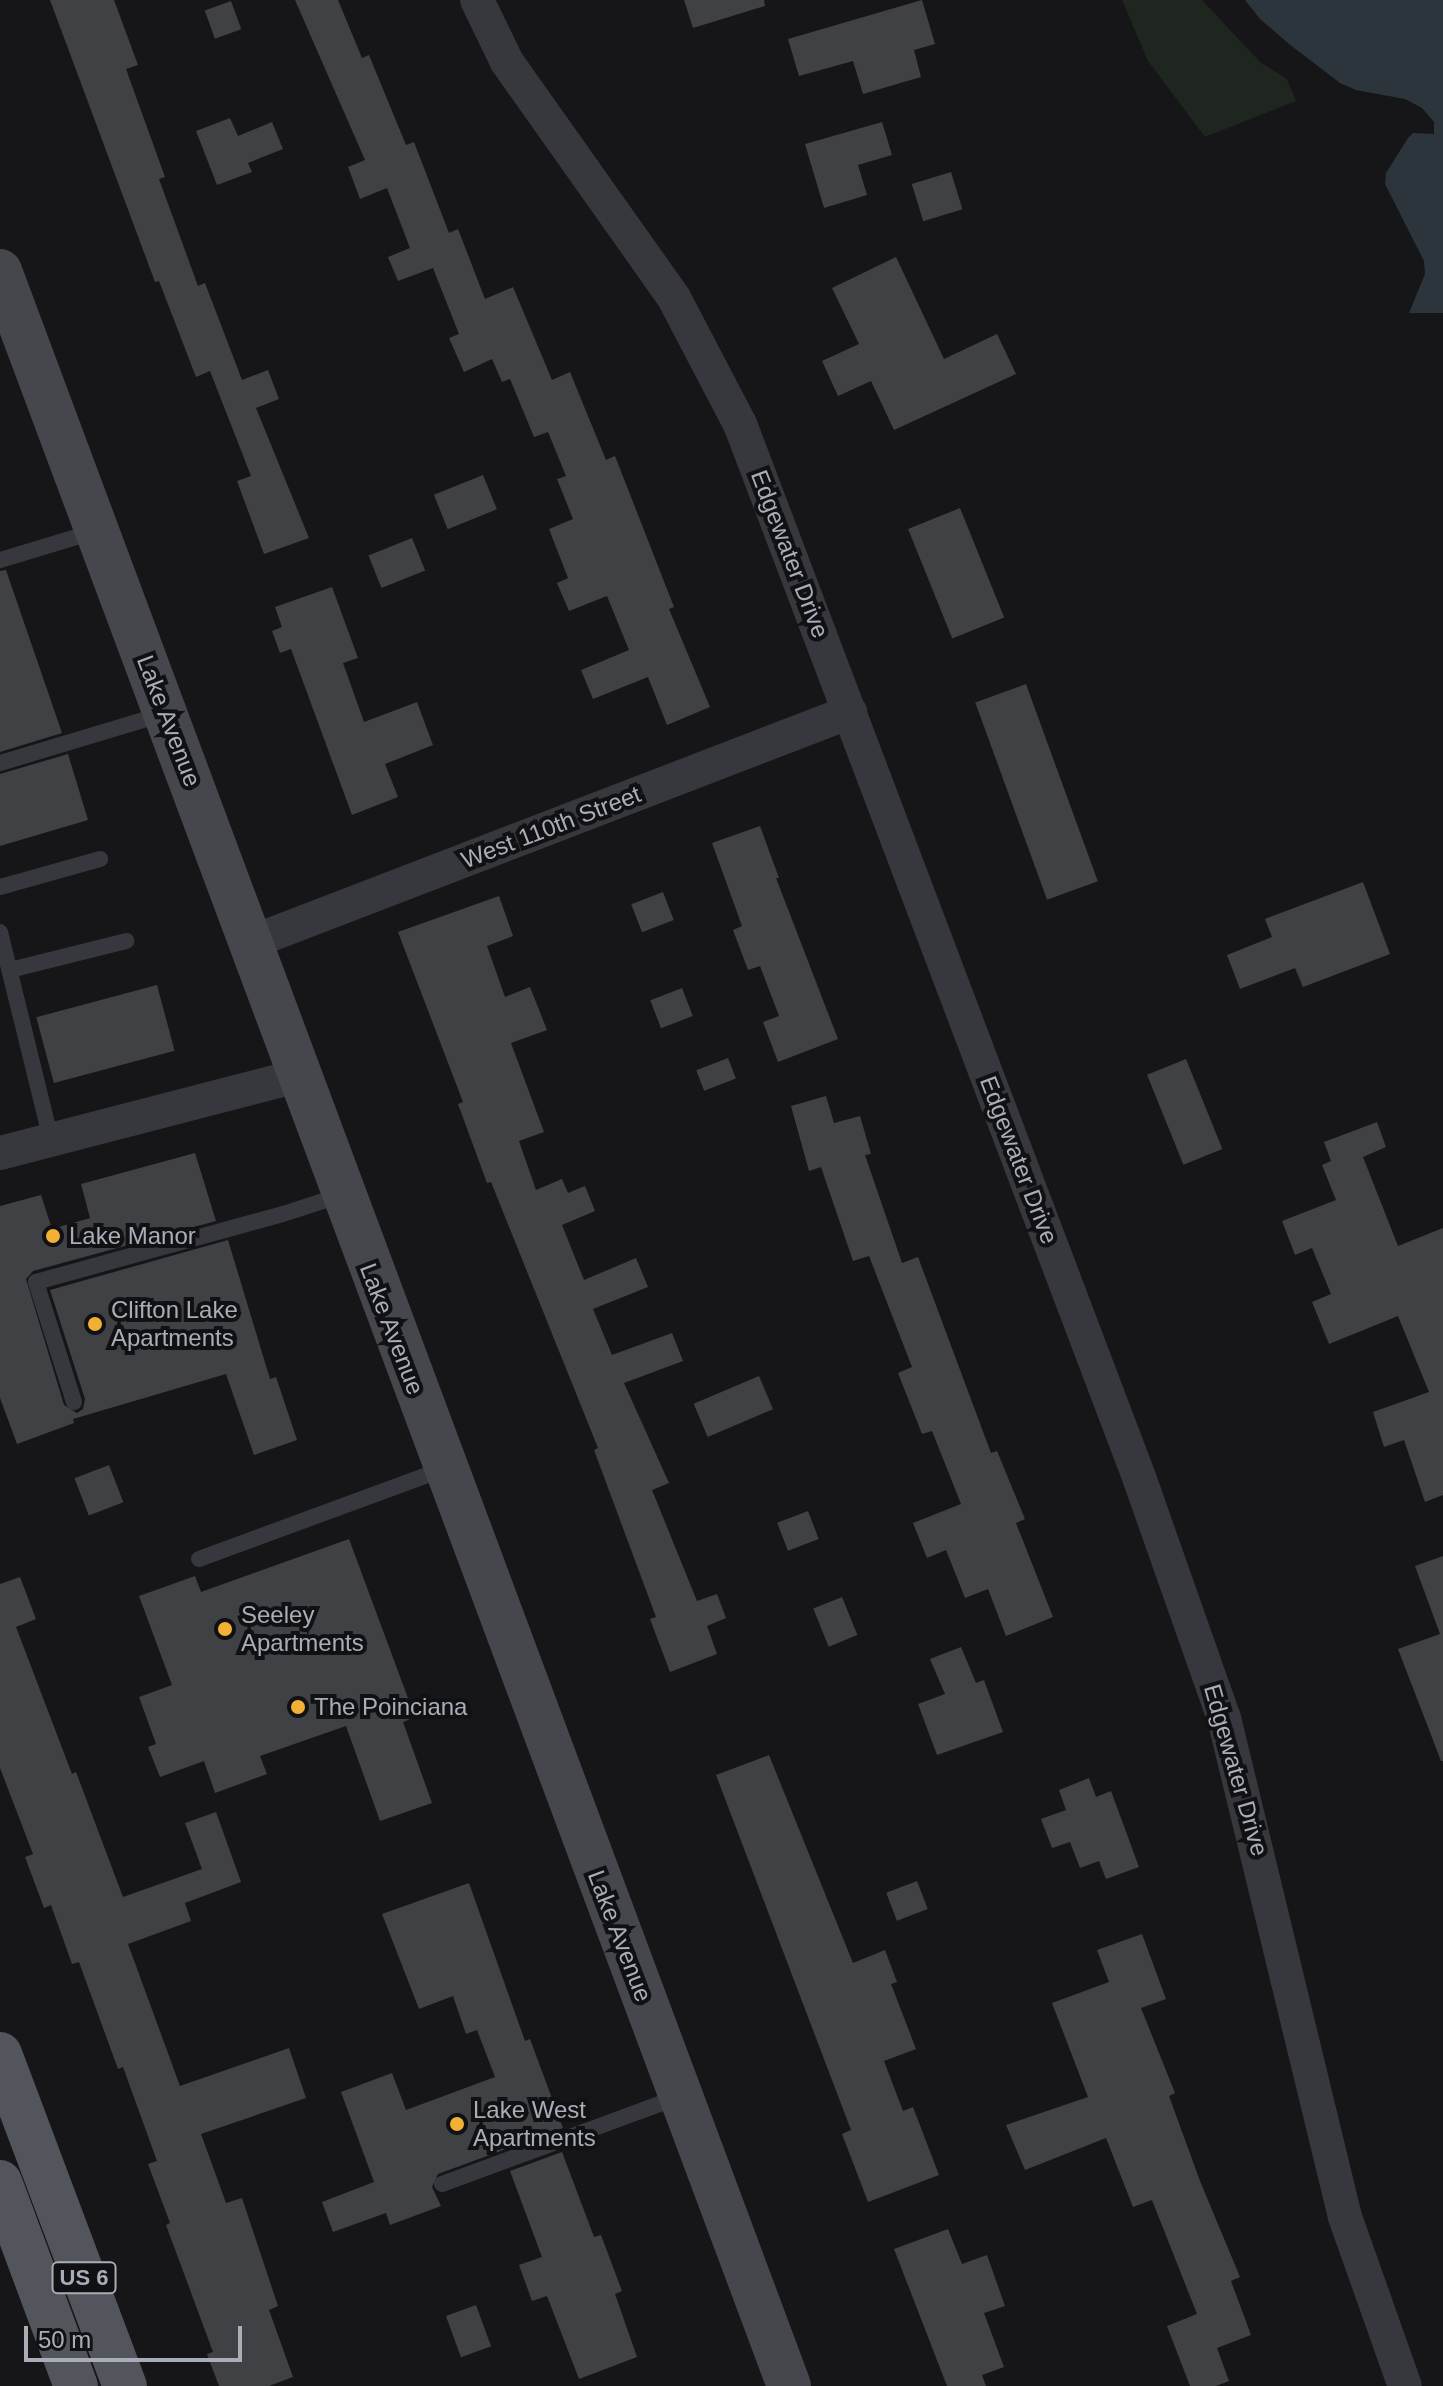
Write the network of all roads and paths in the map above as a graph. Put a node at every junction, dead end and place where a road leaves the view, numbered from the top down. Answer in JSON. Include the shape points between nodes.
{"nodes":[{"id":1,"x":477,"y":0,"type":"edge"},
{"id":2,"x":0,"y":271,"type":"edge"},
{"id":3,"x":97,"y":530,"type":"junction"},
{"id":4,"x":0,"y":560,"type":"edge"},
{"id":5,"x":850,"y":712,"type":"junction"},
{"id":6,"x":166,"y":713,"type":"junction"},
{"id":7,"x":0,"y":763,"type":"edge"},
{"id":8,"x":100,"y":859,"type":"dead end"},
{"id":9,"x":0,"y":887,"type":"edge"},
{"id":10,"x":0,"y":932,"type":"edge"},
{"id":11,"x":126,"y":941,"type":"dead end"},
{"id":12,"x":252,"y":942,"type":"junction"},
{"id":13,"x":10,"y":970,"type":"junction"},
{"id":14,"x":297,"y":1076,"type":"junction"},
{"id":15,"x":51,"y":1139,"type":"junction"},
{"id":16,"x":0,"y":1153,"type":"edge"},
{"id":17,"x":342,"y":1195,"type":"junction"},
{"id":18,"x":74,"y":1402,"type":"dead end"},
{"id":19,"x":445,"y":1469,"type":"junction"},
{"id":20,"x":199,"y":1559,"type":"dead end"},
{"id":21,"x":0,"y":2054,"type":"edge"},
{"id":22,"x":680,"y":2096,"type":"junction"},
{"id":23,"x":0,"y":2182,"type":"edge"},
{"id":24,"x":442,"y":2184,"type":"dead end"},
{"id":25,"x":76,"y":2386,"type":"edge"},
{"id":26,"x":125,"y":2386,"type":"edge"},
{"id":27,"x":789,"y":2386,"type":"edge"},
{"id":28,"x":1405,"y":2386,"type":"edge"}],
"edges":[{"from":1,"to":5,"type":"street","name":"Edgewater Drive","via":[[507,62],[674,298],[726,396]]},
{"from":2,"to":3,"type":"street","name":"Lake Avenue"},
{"from":3,"to":4,"type":"lane"},
{"from":3,"to":6,"type":"street","name":"Lake Avenue"},
{"from":5,"to":12,"type":"street","name":"West 110th Street"},
{"from":5,"to":28,"type":"street","name":"Edgewater Drive","via":[[1140,1480],[1224,1718],[1345,2217]]},
{"from":6,"to":7,"type":"lane"},
{"from":6,"to":12,"type":"street","name":"Lake Avenue"},
{"from":8,"to":9,"type":"lane"},
{"from":10,"to":13,"type":"lane"},
{"from":11,"to":13,"type":"lane"},
{"from":12,"to":14,"type":"street","name":"Lake Avenue"},
{"from":13,"to":15,"type":"lane"},
{"from":14,"to":15,"type":"street"},
{"from":14,"to":17,"type":"street","name":"Lake Avenue"},
{"from":15,"to":16,"type":"street"},
{"from":17,"to":18,"type":"lane","via":[[36,1282]]},
{"from":17,"to":19,"type":"street","name":"Lake Avenue"},
{"from":19,"to":20,"type":"lane"},
{"from":19,"to":22,"type":"street","name":"Lake Avenue"},
{"from":21,"to":26,"type":"main road","number":"US 6"},
{"from":22,"to":24,"type":"lane"},
{"from":22,"to":27,"type":"street","name":"Lake Avenue"},
{"from":23,"to":25,"type":"main road","number":"US 6"}]}
